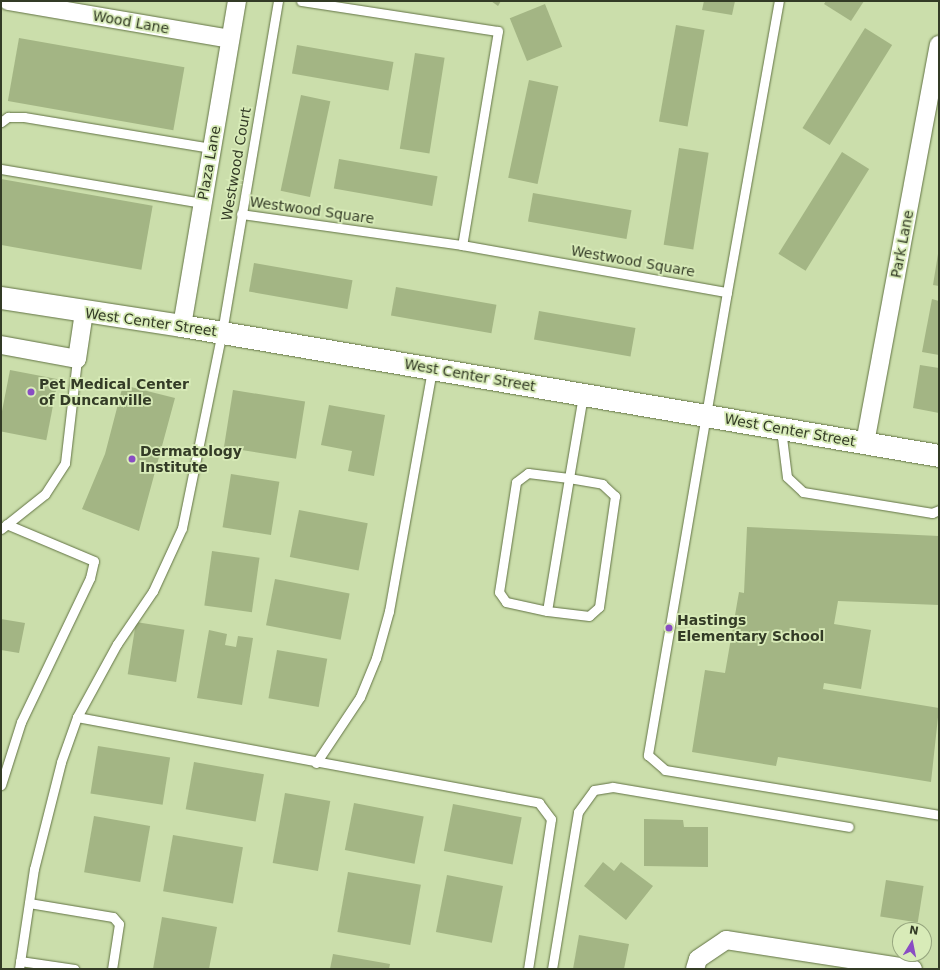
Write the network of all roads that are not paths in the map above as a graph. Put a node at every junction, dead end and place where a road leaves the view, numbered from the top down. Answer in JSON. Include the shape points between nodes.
{"nodes":[{"id":1,"x":8,"y":1,"type":"edge"},
{"id":2,"x":237,"y":1,"type":"edge"},
{"id":3,"x":278,"y":1,"type":"edge"},
{"id":4,"x":301,"y":1,"type":"edge"},
{"id":5,"x":779,"y":1,"type":"edge"},
{"id":6,"x":230,"y":39,"type":"junction"},
{"id":7,"x":939,"y":45,"type":"edge"},
{"id":8,"x":1,"y":122,"type":"edge"},
{"id":9,"x":212,"y":148,"type":"junction"},
{"id":10,"x":1,"y":169,"type":"edge"},
{"id":11,"x":202,"y":203,"type":"junction"},
{"id":12,"x":241,"y":214,"type":"junction"},
{"id":13,"x":462,"y":245,"type":"junction"},
{"id":14,"x":727,"y":292,"type":"junction"},
{"id":15,"x":1,"y":298,"type":"edge"},
{"id":16,"x":84,"y":312,"type":"junction"},
{"id":17,"x":182,"y":326,"type":"junction"},
{"id":18,"x":222,"y":332,"type":"junction"},
{"id":19,"x":1,"y":346,"type":"edge"},
{"id":20,"x":77,"y":359,"type":"junction"},
{"id":21,"x":432,"y":369,"type":"junction"},
{"id":22,"x":583,"y":395,"type":"junction"},
{"id":23,"x":705,"y":416,"type":"junction"},
{"id":24,"x":781,"y":429,"type":"junction"},
{"id":25,"x":865,"y":443,"type":"junction"},
{"id":26,"x":939,"y":456,"type":"edge"},
{"id":27,"x":569,"y":478,"type":"junction"},
{"id":28,"x":939,"y":510,"type":"edge"},
{"id":29,"x":4,"y":526,"type":"edge"},
{"id":30,"x":547,"y":610,"type":"junction"},
{"id":31,"x":76,"y":717,"type":"junction"},
{"id":32,"x":316,"y":762,"type":"junction"},
{"id":33,"x":1,"y":785,"type":"edge"},
{"id":34,"x":939,"y":815,"type":"edge"},
{"id":35,"x":850,"y":827,"type":"dead end"},
{"id":36,"x":29,"y":903,"type":"junction"},
{"id":37,"x":19,"y":965,"type":"edge"},
{"id":38,"x":74,"y":969,"type":"edge"},
{"id":39,"x":112,"y":969,"type":"edge"},
{"id":40,"x":528,"y":969,"type":"edge"},
{"id":41,"x":552,"y":969,"type":"edge"},
{"id":42,"x":695,"y":969,"type":"edge"},
{"id":43,"x":913,"y":969,"type":"edge"}],
"edges":[{"from":1,"to":6,"type":"street","name":"Wood Lane"},
{"from":2,"to":6,"type":"street","name":"Plaza Lane"},
{"from":3,"to":12,"type":"lane","name":"Westwood Court"},
{"from":4,"to":13,"type":"lane","via":[[498,31]]},
{"from":5,"to":14,"type":"lane"},
{"from":6,"to":9,"type":"street","name":"Plaza Lane"},
{"from":7,"to":25,"type":"street","name":"Park Lane"},
{"from":8,"to":9,"type":"lane","via":[[24,117]]},
{"from":9,"to":11,"type":"street","name":"Plaza Lane"},
{"from":10,"to":11,"type":"lane"},
{"from":11,"to":17,"type":"street","name":"Plaza Lane"},
{"from":12,"to":13,"type":"lane","name":"Westwood Square"},
{"from":12,"to":18,"type":"lane","name":"Westwood Court"},
{"from":13,"to":14,"type":"lane","name":"Westwood Square"},
{"from":14,"to":23,"type":"lane"},
{"from":15,"to":16,"type":"street","name":"West Center Street"},
{"from":16,"to":17,"type":"street","name":"West Center Street"},
{"from":16,"to":20,"type":"street"},
{"from":17,"to":18,"type":"street","name":"West Center Street"},
{"from":18,"to":21,"type":"street","name":"West Center Street"},
{"from":18,"to":31,"type":"lane","name":"Westwood Court","via":[[179,534],[153,591],[117,644]]},
{"from":19,"to":20,"type":"street"},
{"from":20,"to":29,"type":"lane","via":[[65,463],[45,494]]},
{"from":21,"to":22,"type":"street","name":"West Center Street"},
{"from":21,"to":32,"type":"lane","via":[[393,589],[376,658],[360,697]]},
{"from":22,"to":23,"type":"street","name":"West Center Street"},
{"from":22,"to":27,"type":"lane"},
{"from":23,"to":24,"type":"street","name":"West Center Street"},
{"from":23,"to":34,"type":"lane","via":[[648,755],[665,770]]},
{"from":24,"to":25,"type":"street","name":"West Center Street"},
{"from":24,"to":28,"type":"lane","via":[[787,477],[803,492],[932,513]]},
{"from":25,"to":26,"type":"street","name":"West Center Street"},
{"from":27,"to":30,"type":"lane"},
{"from":27,"to":30,"type":"lane","via":[[602,484],[615,496],[599,607],[589,616]]},
{"from":27,"to":30,"type":"lane","via":[[528,473],[516,482],[499,592],[506,602]]},
{"from":29,"to":33,"type":"lane","via":[[94,561],[90,578],[21,722]]},
{"from":31,"to":32,"type":"lane"},
{"from":31,"to":36,"type":"lane","name":"Westwood Court","via":[[47,813]]},
{"from":32,"to":40,"type":"lane","via":[[539,803],[551,819]]},
{"from":35,"to":41,"type":"lane","via":[[613,787],[594,790],[578,812]]},
{"from":36,"to":37,"type":"lane","name":"Westwood Court"},
{"from":36,"to":39,"type":"lane","via":[[114,917],[119,924]]},
{"from":37,"to":38,"type":"lane"},
{"from":42,"to":43,"type":"street","via":[[698,959],[726,940]]}]}
